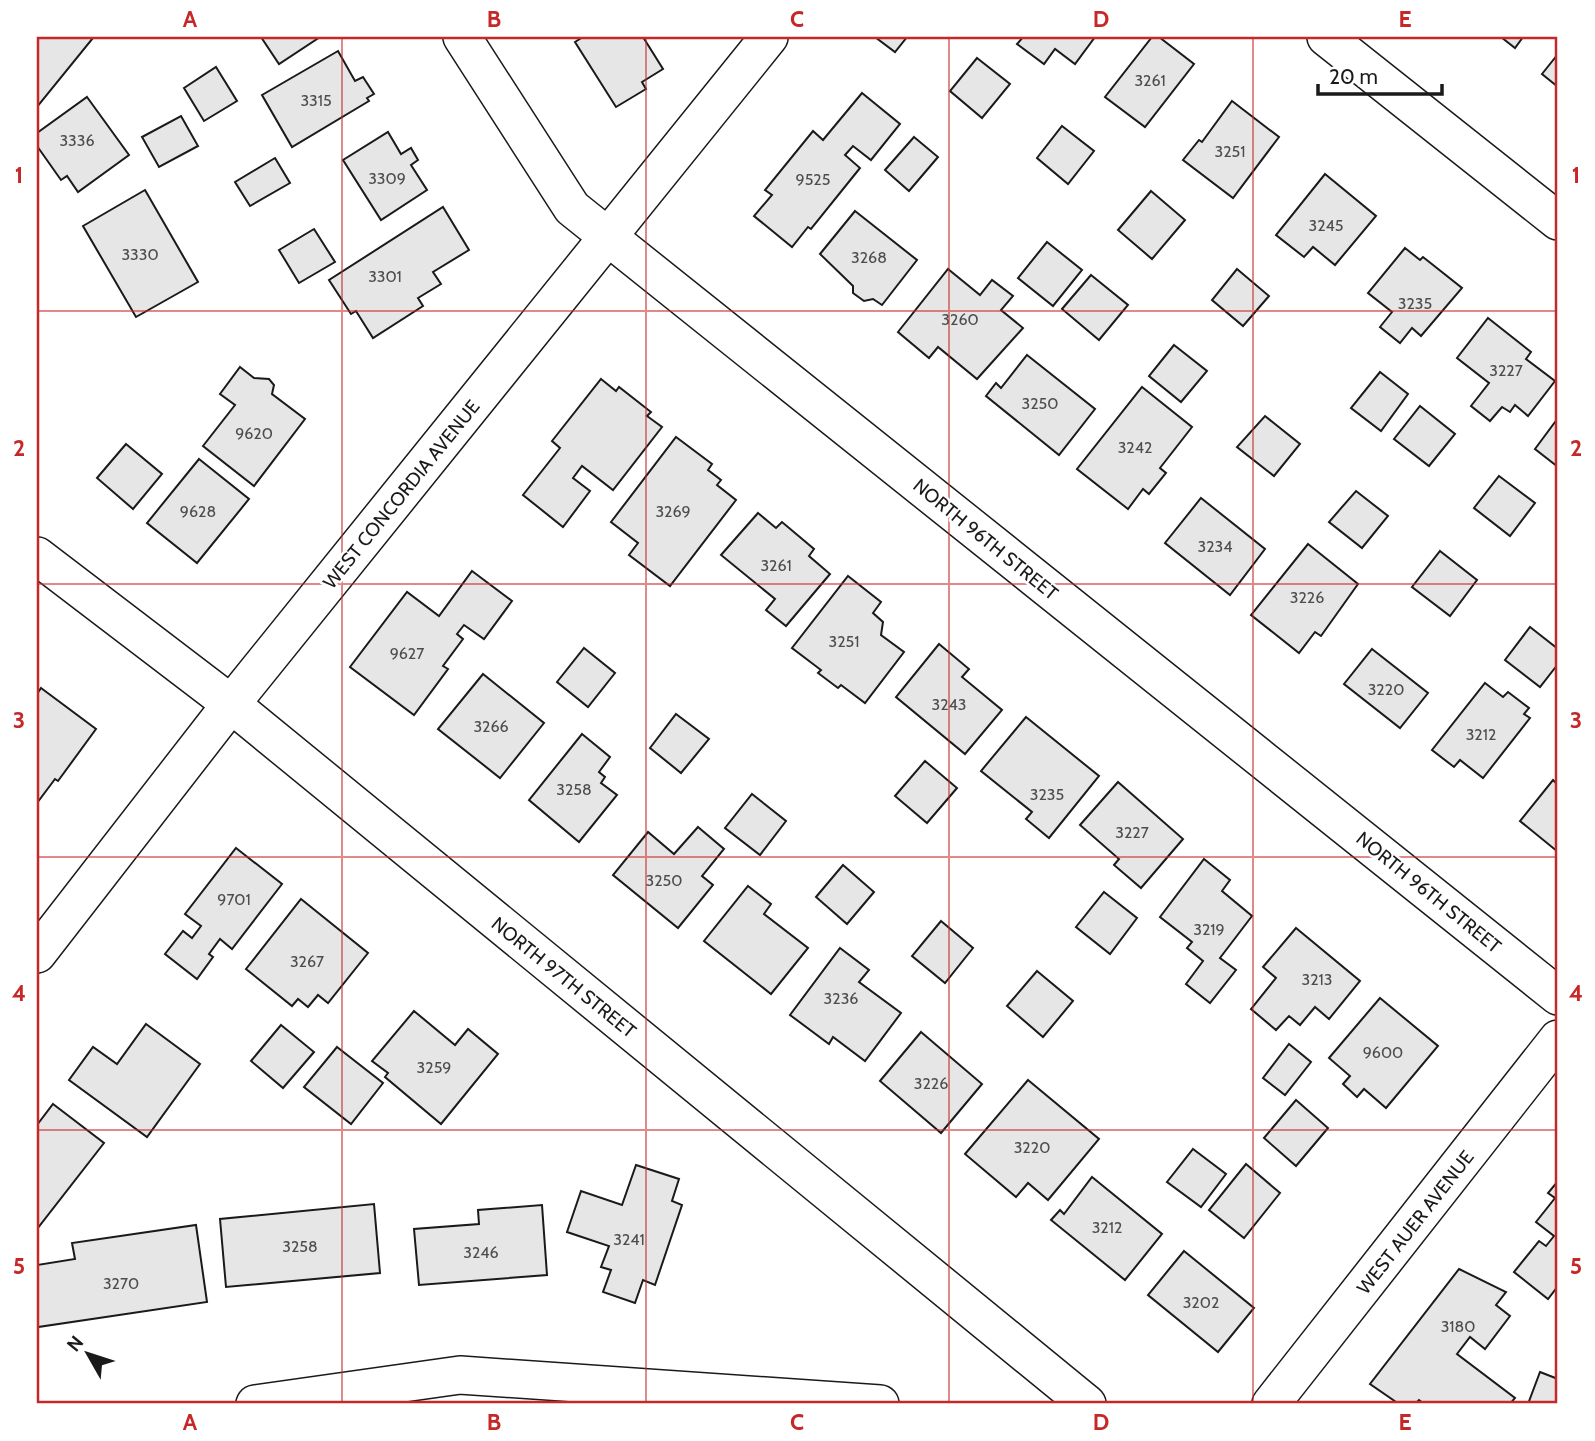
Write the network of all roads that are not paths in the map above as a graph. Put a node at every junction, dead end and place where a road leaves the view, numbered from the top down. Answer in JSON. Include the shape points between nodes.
{"nodes":[{"id":1,"x":462,"y":37,"type":"edge"},
{"id":2,"x":769,"y":37,"type":"edge"},
{"id":3,"x":1326,"y":37,"type":"edge"},
{"id":4,"x":1558,"y":221,"type":"edge"},
{"id":5,"x":607,"y":237,"type":"junction"},
{"id":6,"x":37,"y":556,"type":"edge"},
{"id":7,"x":231,"y":704,"type":"junction"},
{"id":8,"x":37,"y":954,"type":"edge"},
{"id":9,"x":1558,"y":996,"type":"edge"},
{"id":10,"x":1558,"y":1039,"type":"edge"},
{"id":11,"x":255,"y":1404,"type":"edge"},
{"id":12,"x":880,"y":1404,"type":"edge"},
{"id":13,"x":1087,"y":1404,"type":"edge"},
{"id":14,"x":1271,"y":1404,"type":"edge"}],
"edges":[{"from":1,"to":5,"type":"street","name":"NORTH 96TH STREET","via":[[572,208]]},
{"from":2,"to":5,"type":"street","name":"WEST CONCORDIA AVENUE"},
{"from":3,"to":4,"type":"street"},
{"from":5,"to":7,"type":"street","name":"WEST CONCORDIA AVENUE"},
{"from":5,"to":9,"type":"street","name":"NORTH 96TH STREET"},
{"from":6,"to":7,"type":"street","name":"NORTH 97TH STREET"},
{"from":7,"to":8,"type":"street","name":"WEST CONCORDIA AVENUE"},
{"from":7,"to":13,"type":"street","name":"NORTH 97TH STREET"},
{"from":10,"to":14,"type":"street","name":"WEST AUER AVENUE"},
{"from":11,"to":12,"type":"street","via":[[460,1375]]}]}
